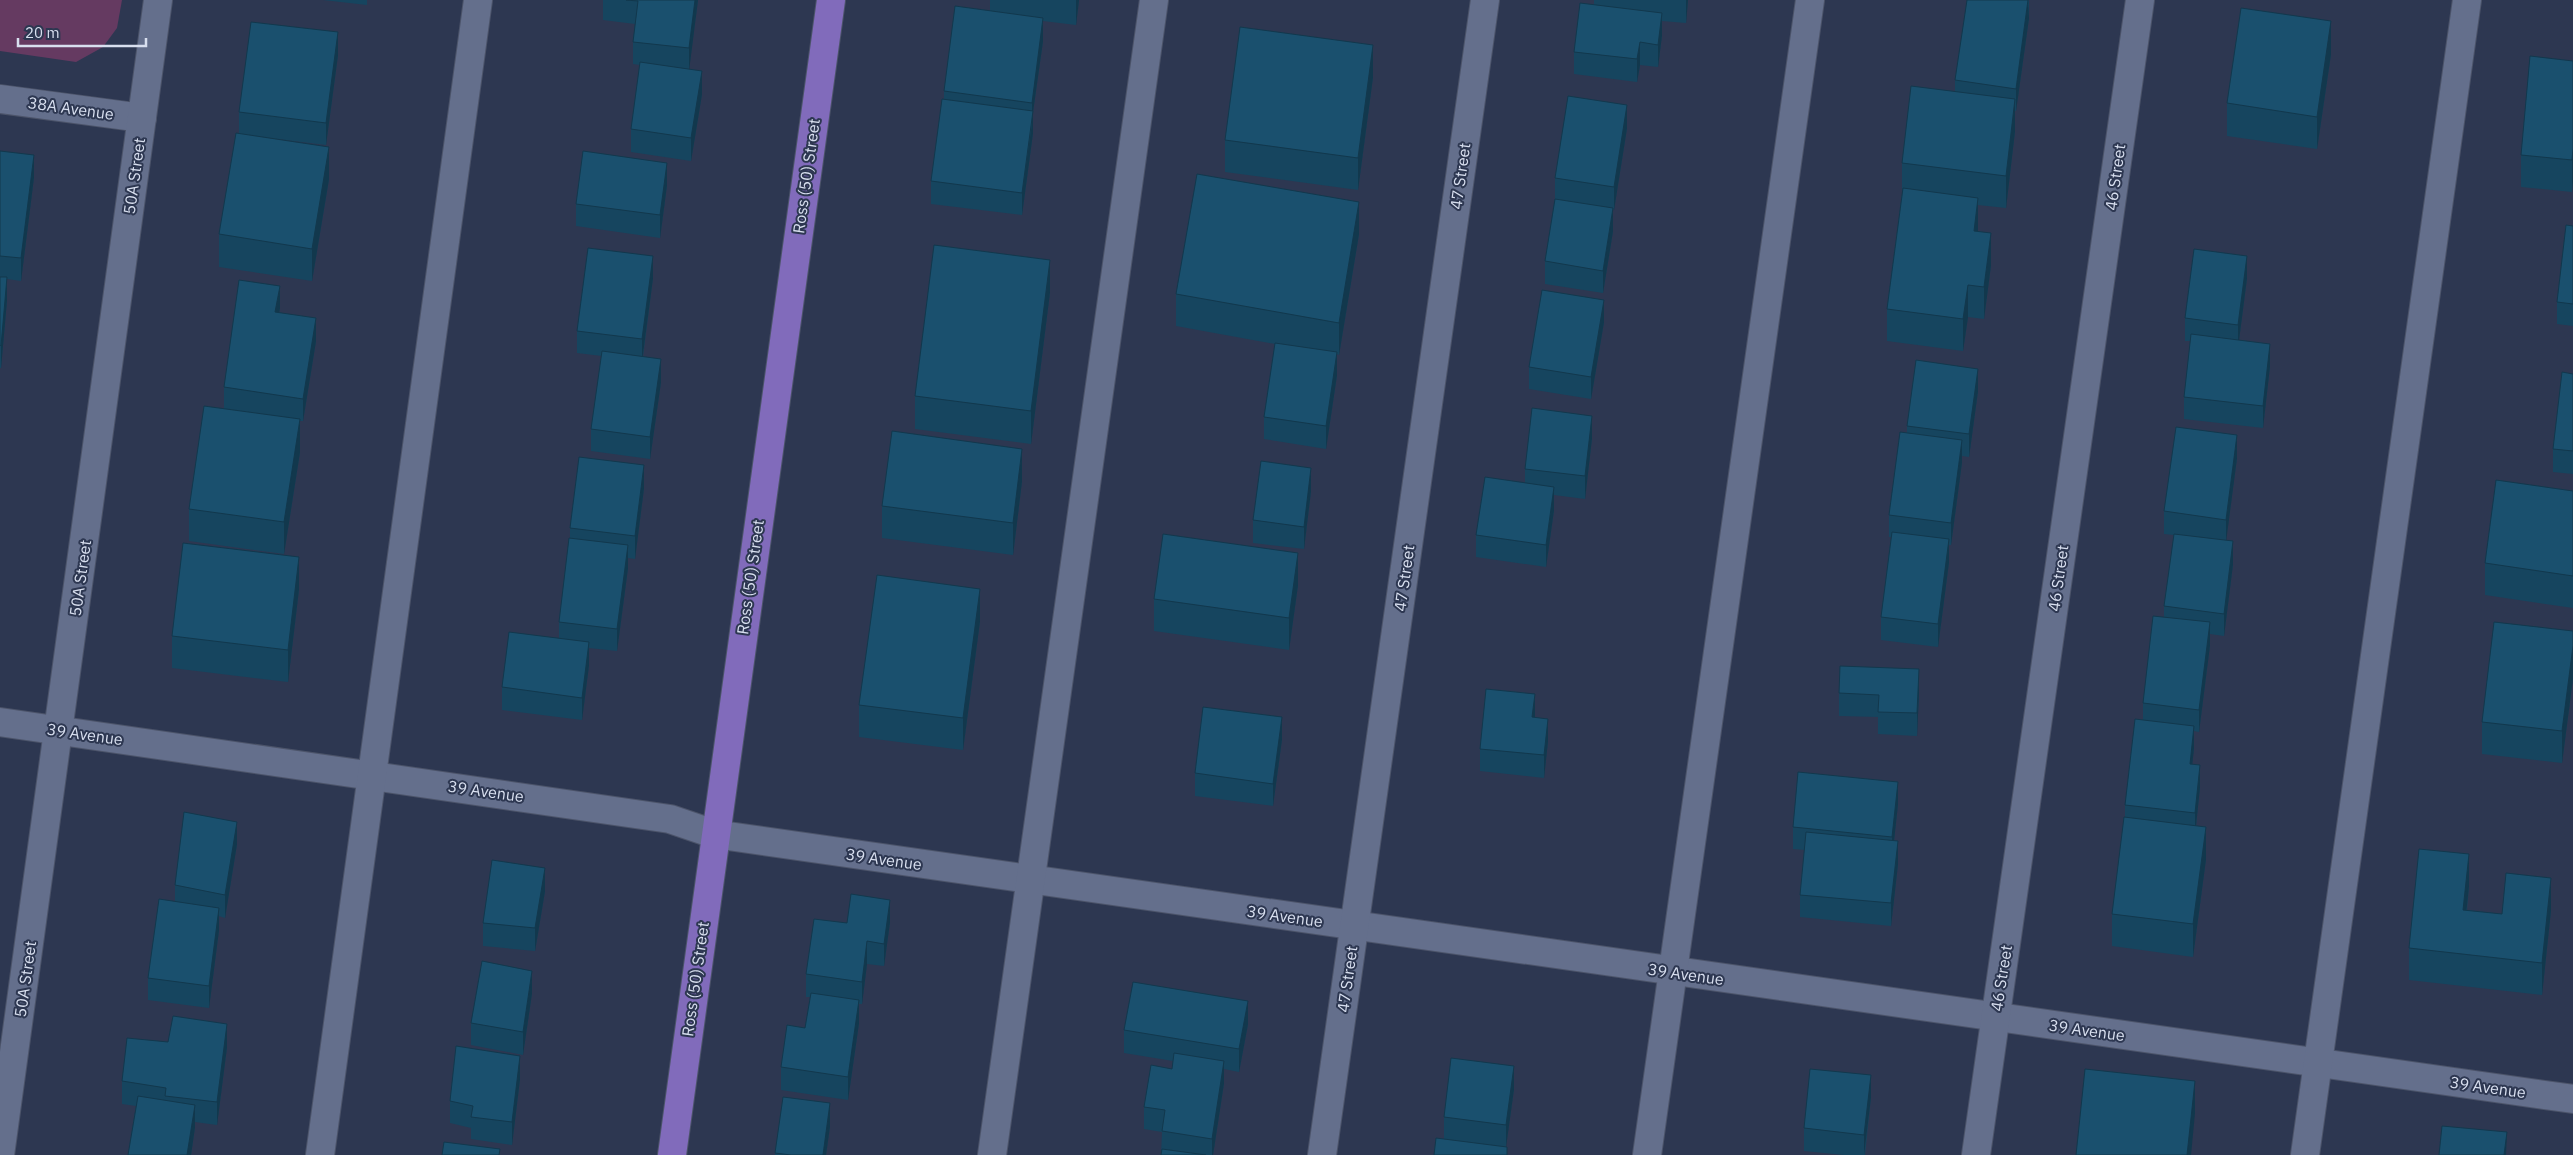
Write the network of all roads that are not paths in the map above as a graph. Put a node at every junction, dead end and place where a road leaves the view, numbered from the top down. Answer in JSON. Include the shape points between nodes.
{"nodes":[{"id":1,"x":158,"y":0,"type":"edge"},
{"id":2,"x":478,"y":0,"type":"edge"},
{"id":3,"x":831,"y":0,"type":"edge"},
{"id":4,"x":1154,"y":0,"type":"edge"},
{"id":5,"x":1485,"y":0,"type":"edge"},
{"id":6,"x":1810,"y":0,"type":"edge"},
{"id":7,"x":2140,"y":0,"type":"edge"},
{"id":8,"x":2467,"y":0,"type":"edge"},
{"id":9,"x":0,"y":99,"type":"edge"},
{"id":10,"x":142,"y":118,"type":"junction"},
{"id":11,"x":0,"y":722,"type":"edge"},
{"id":12,"x":59,"y":730,"type":"junction"},
{"id":13,"x":371,"y":774,"type":"junction"},
{"id":14,"x":714,"y":834,"type":"junction"},
{"id":15,"x":1030,"y":880,"type":"junction"},
{"id":16,"x":1355,"y":926,"type":"junction"},
{"id":17,"x":1673,"y":972,"type":"junction"},
{"id":18,"x":1995,"y":1017,"type":"junction"},
{"id":19,"x":2318,"y":1062,"type":"junction"},
{"id":20,"x":2573,"y":1099,"type":"edge"},
{"id":21,"x":0,"y":1155,"type":"edge"},
{"id":22,"x":320,"y":1155,"type":"edge"},
{"id":23,"x":672,"y":1155,"type":"edge"},
{"id":24,"x":992,"y":1155,"type":"edge"},
{"id":25,"x":1322,"y":1155,"type":"edge"},
{"id":26,"x":1647,"y":1155,"type":"edge"},
{"id":27,"x":1976,"y":1155,"type":"edge"},
{"id":28,"x":2305,"y":1155,"type":"edge"}],
"edges":[{"from":1,"to":10,"type":"street","name":"50A Street"},
{"from":2,"to":13,"type":"street"},
{"from":3,"to":14,"type":"main road","name":"Ross (50) Street"},
{"from":4,"to":15,"type":"street"},
{"from":5,"to":16,"type":"street","name":"47 Street"},
{"from":6,"to":17,"type":"street"},
{"from":7,"to":18,"type":"street","name":"46 Street"},
{"from":8,"to":19,"type":"street"},
{"from":9,"to":10,"type":"street","name":"38A Avenue"},
{"from":10,"to":12,"type":"street","name":"50A Street"},
{"from":11,"to":12,"type":"street","name":"39 Avenue"},
{"from":12,"to":13,"type":"street","name":"39 Avenue"},
{"from":12,"to":21,"type":"street","name":"50A Street"},
{"from":13,"to":14,"type":"street","name":"39 Avenue","via":[[670,819]]},
{"from":13,"to":22,"type":"street"},
{"from":14,"to":15,"type":"street","name":"39 Avenue"},
{"from":14,"to":23,"type":"main road","name":"Ross (50) Street"},
{"from":15,"to":16,"type":"street","name":"39 Avenue"},
{"from":15,"to":24,"type":"street"},
{"from":16,"to":17,"type":"street","name":"39 Avenue"},
{"from":16,"to":25,"type":"street","name":"47 Street"},
{"from":17,"to":18,"type":"street","name":"39 Avenue"},
{"from":17,"to":26,"type":"street"},
{"from":18,"to":19,"type":"street","name":"39 Avenue"},
{"from":18,"to":27,"type":"street","name":"46 Street"},
{"from":19,"to":20,"type":"street","name":"39 Avenue"},
{"from":19,"to":28,"type":"street"}]}
